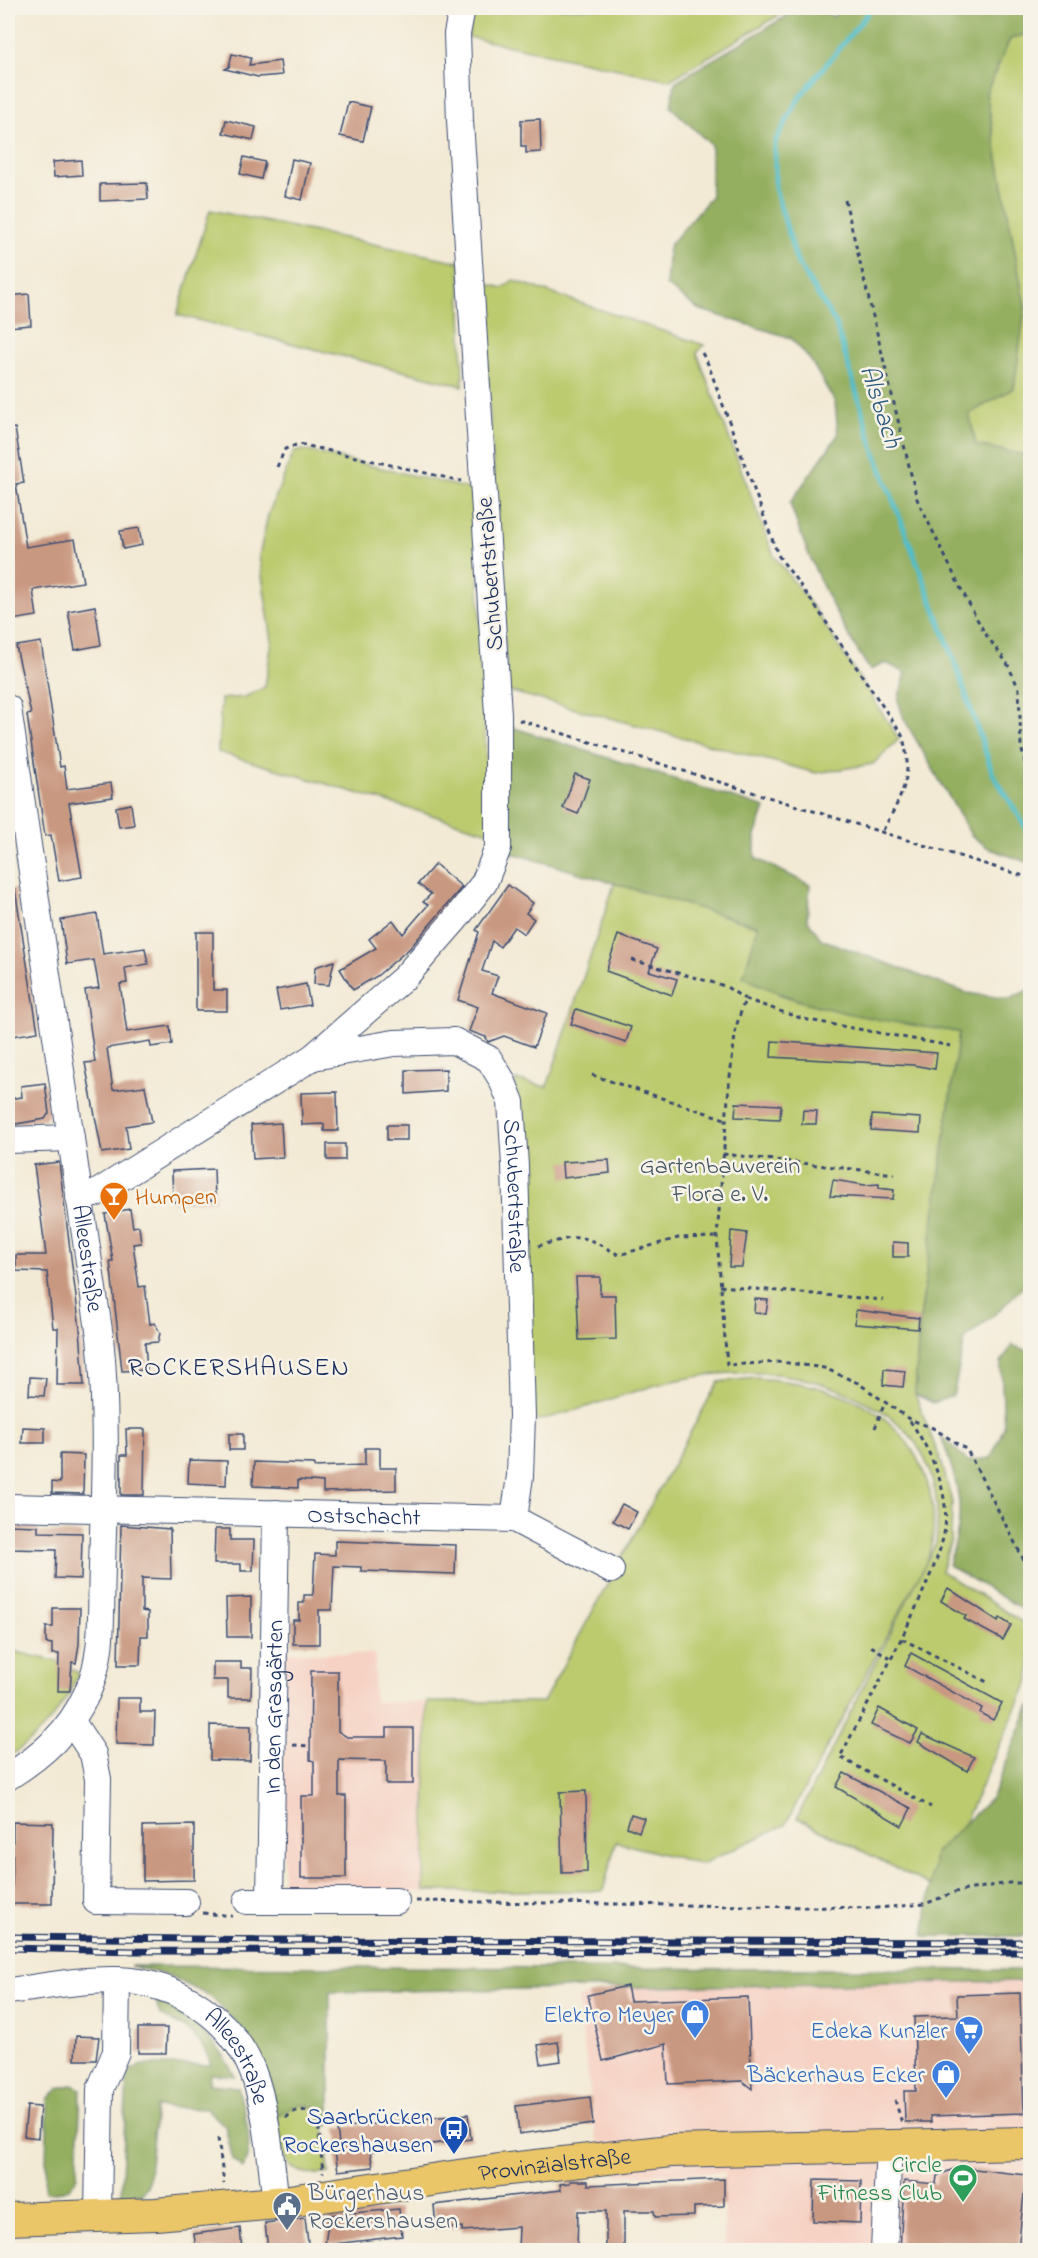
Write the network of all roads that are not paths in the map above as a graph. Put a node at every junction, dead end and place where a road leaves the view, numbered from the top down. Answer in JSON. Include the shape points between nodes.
{"nodes":[{"id":1,"x":461,"y":13,"type":"edge"},
{"id":2,"x":8,"y":708,"type":"edge"},
{"id":3,"x":312,"y":1057,"type":"junction"},
{"id":4,"x":71,"y":1138,"type":"junction"},
{"id":5,"x":8,"y":1140,"type":"edge"},
{"id":6,"x":79,"y":1197,"type":"junction"},
{"id":7,"x":8,"y":1507,"type":"edge"},
{"id":8,"x":104,"y":1510,"type":"junction"},
{"id":9,"x":276,"y":1513,"type":"junction"},
{"id":10,"x":514,"y":1519,"type":"junction"},
{"id":11,"x":611,"y":1570,"type":"dead end"},
{"id":12,"x":72,"y":1722,"type":"junction"},
{"id":13,"x":8,"y":1777,"type":"edge"},
{"id":14,"x":396,"y":1901,"type":"road end"},
{"id":15,"x":186,"y":1902,"type":"road end"},
{"id":16,"x":117,"y":1980,"type":"junction"},
{"id":17,"x":8,"y":1992,"type":"edge"},
{"id":18,"x":1030,"y":2143,"type":"edge"},
{"id":19,"x":889,"y":2145,"type":"junction"},
{"id":20,"x":276,"y":2203,"type":"junction"},
{"id":21,"x":98,"y":2217,"type":"junction"},
{"id":22,"x":8,"y":2219,"type":"edge"},
{"id":23,"x":884,"y":2250,"type":"edge"}],
"edges":[{"from":1,"to":3,"type":"street","name":"Schubertstraße","via":[[457,34],[459,121],[498,714],[498,848],[484,883],[405,977]]},
{"from":2,"to":4,"type":"street","name":"Alleestraße"},
{"from":3,"to":6,"type":"street","name":"Schubertstraße","via":[[95,1194]]},
{"from":3,"to":10,"type":"street","name":"Schubertstraße","via":[[394,1043],[454,1041],[489,1059],[511,1102],[522,1415]]},
{"from":4,"to":5,"type":"street"},
{"from":4,"to":6,"type":"street","name":"Alleestraße"},
{"from":6,"to":8,"type":"street","name":"Alleestraße","via":[[104,1377]]},
{"from":7,"to":8,"type":"street","name":"Ostschacht"},
{"from":8,"to":9,"type":"street","name":"Ostschacht"},
{"from":8,"to":12,"type":"street","name":"Alleestraße","via":[[99,1659]]},
{"from":9,"to":10,"type":"street","name":"Ostschacht"},
{"from":9,"to":14,"type":"street","name":"In den Grasgärten","via":[[259,1901]]},
{"from":10,"to":11,"type":"street","name":"Ostschacht"},
{"from":12,"to":13,"type":"street","name":"Alleestraße","via":[[53,1745]]},
{"from":12,"to":15,"type":"street","via":[[93,1754],[98,1779],[96,1901]]},
{"from":16,"to":17,"type":"street","name":"Alleestraße"},
{"from":16,"to":20,"type":"street","name":"Alleestraße","via":[[164,1987],[202,2006],[232,2036],[256,2080]]},
{"from":16,"to":21,"type":"street","via":[[116,2052],[100,2089]]},
{"from":18,"to":19,"type":"main road","name":"Provinzialstraße"},
{"from":19,"to":20,"type":"main road","name":"Provinzialstraße","via":[[670,2151],[499,2170]]},
{"from":19,"to":23,"type":"street"},
{"from":20,"to":21,"type":"main road","name":"Provinzialstraße"},
{"from":21,"to":22,"type":"main road","name":"Provinzialstraße"}]}
